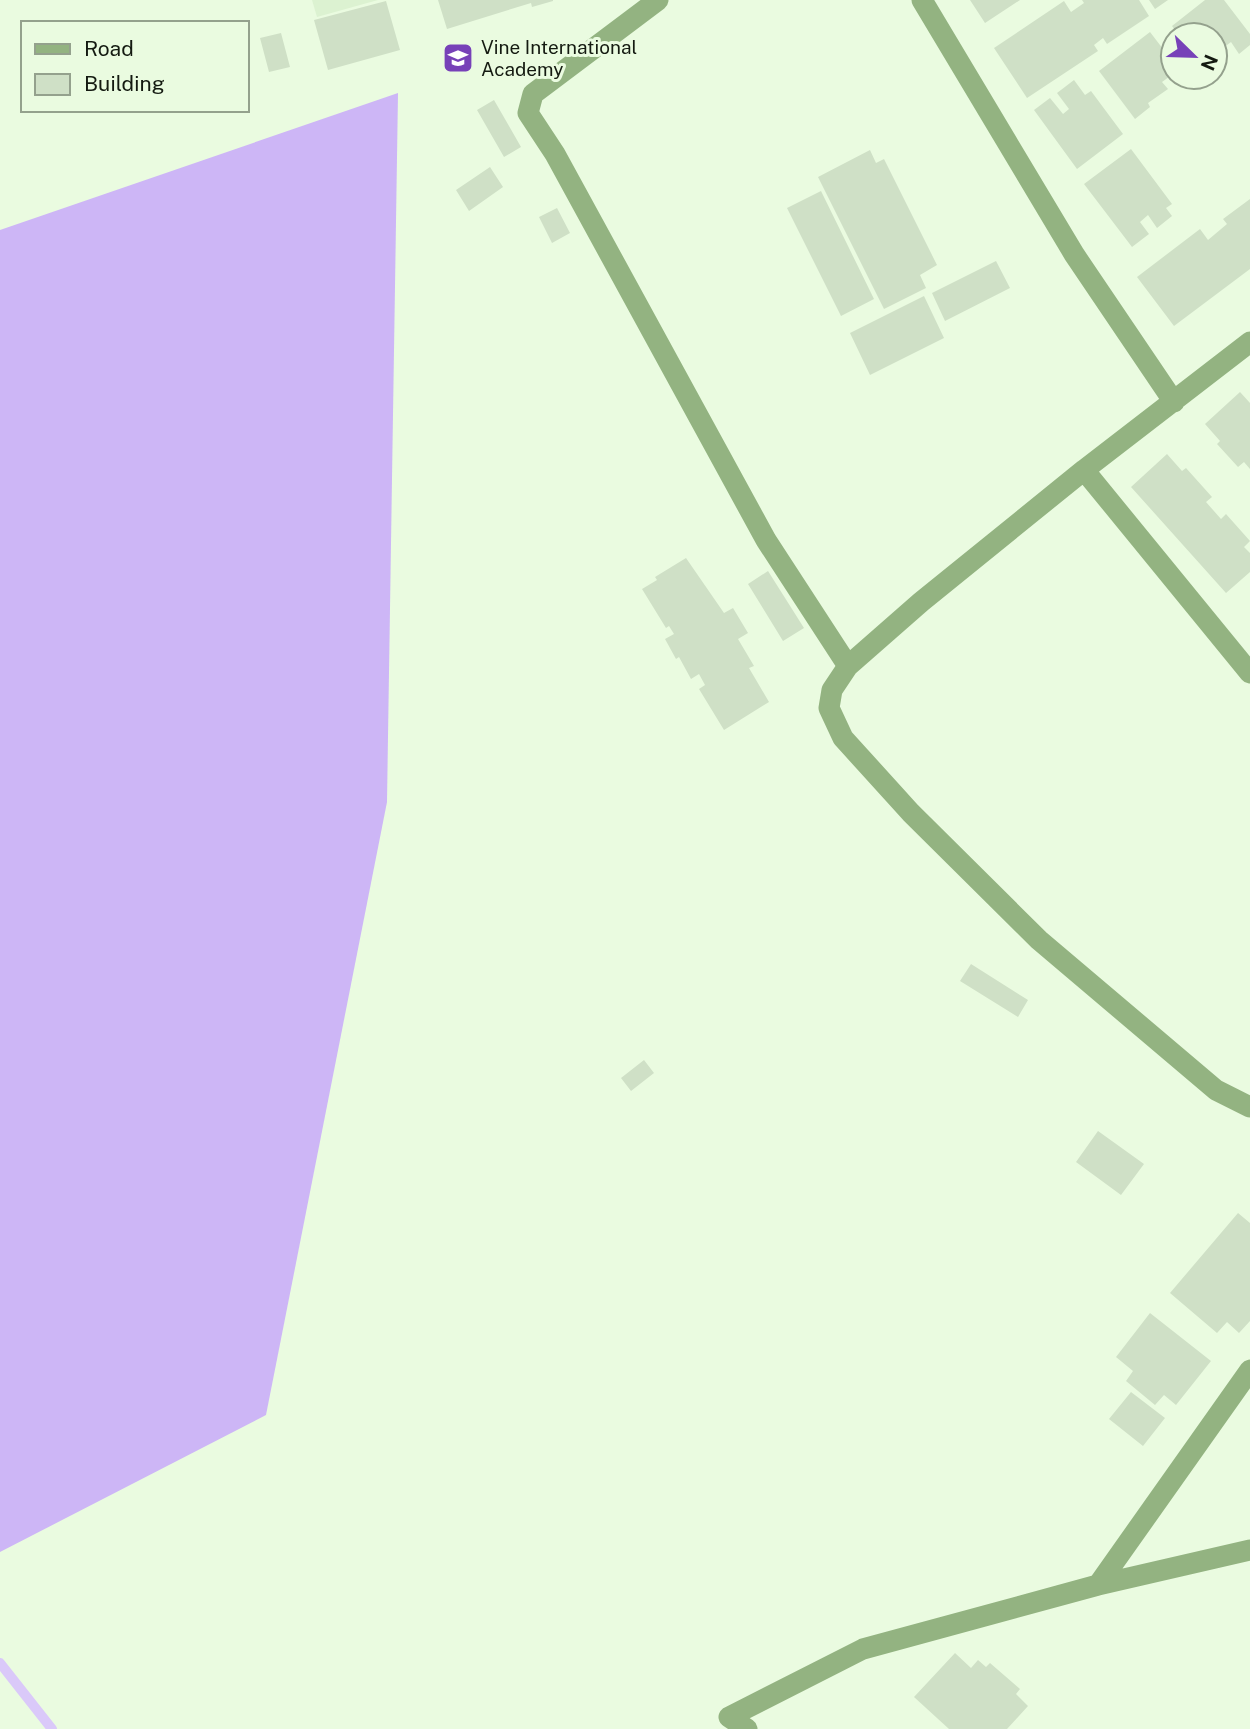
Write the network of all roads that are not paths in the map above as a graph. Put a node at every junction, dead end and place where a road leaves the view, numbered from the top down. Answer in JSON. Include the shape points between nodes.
{"nodes":[{"id":1,"x":658,"y":0,"type":"edge"},
{"id":2,"x":922,"y":0,"type":"edge"},
{"id":3,"x":1250,"y":342,"type":"edge"},
{"id":4,"x":1174,"y":402,"type":"junction"},
{"id":5,"x":1084,"y":470,"type":"junction"},
{"id":6,"x":848,"y":666,"type":"junction"},
{"id":7,"x":1250,"y":673,"type":"edge"},
{"id":8,"x":1250,"y":1107,"type":"edge"},
{"id":9,"x":1250,"y":1370,"type":"edge"},
{"id":10,"x":1250,"y":1550,"type":"edge"},
{"id":11,"x":1098,"y":1585,"type":"junction"},
{"id":12,"x":747,"y":1729,"type":"edge"}],
"edges":[{"from":1,"to":6,"type":"street","via":[[533,94],[528,113],[555,154],[766,540]]},
{"from":2,"to":4,"type":"street","via":[[1074,254]]},
{"from":3,"to":4,"type":"street"},
{"from":4,"to":5,"type":"street"},
{"from":5,"to":6,"type":"street"},
{"from":5,"to":7,"type":"street"},
{"from":6,"to":8,"type":"street","via":[[832,690],[829,708],[834,723],[911,813],[1058,956],[1216,1090]]},
{"from":9,"to":11,"type":"street"},
{"from":10,"to":11,"type":"street"},
{"from":11,"to":12,"type":"street","via":[[863,1649],[729,1717]]}]}
